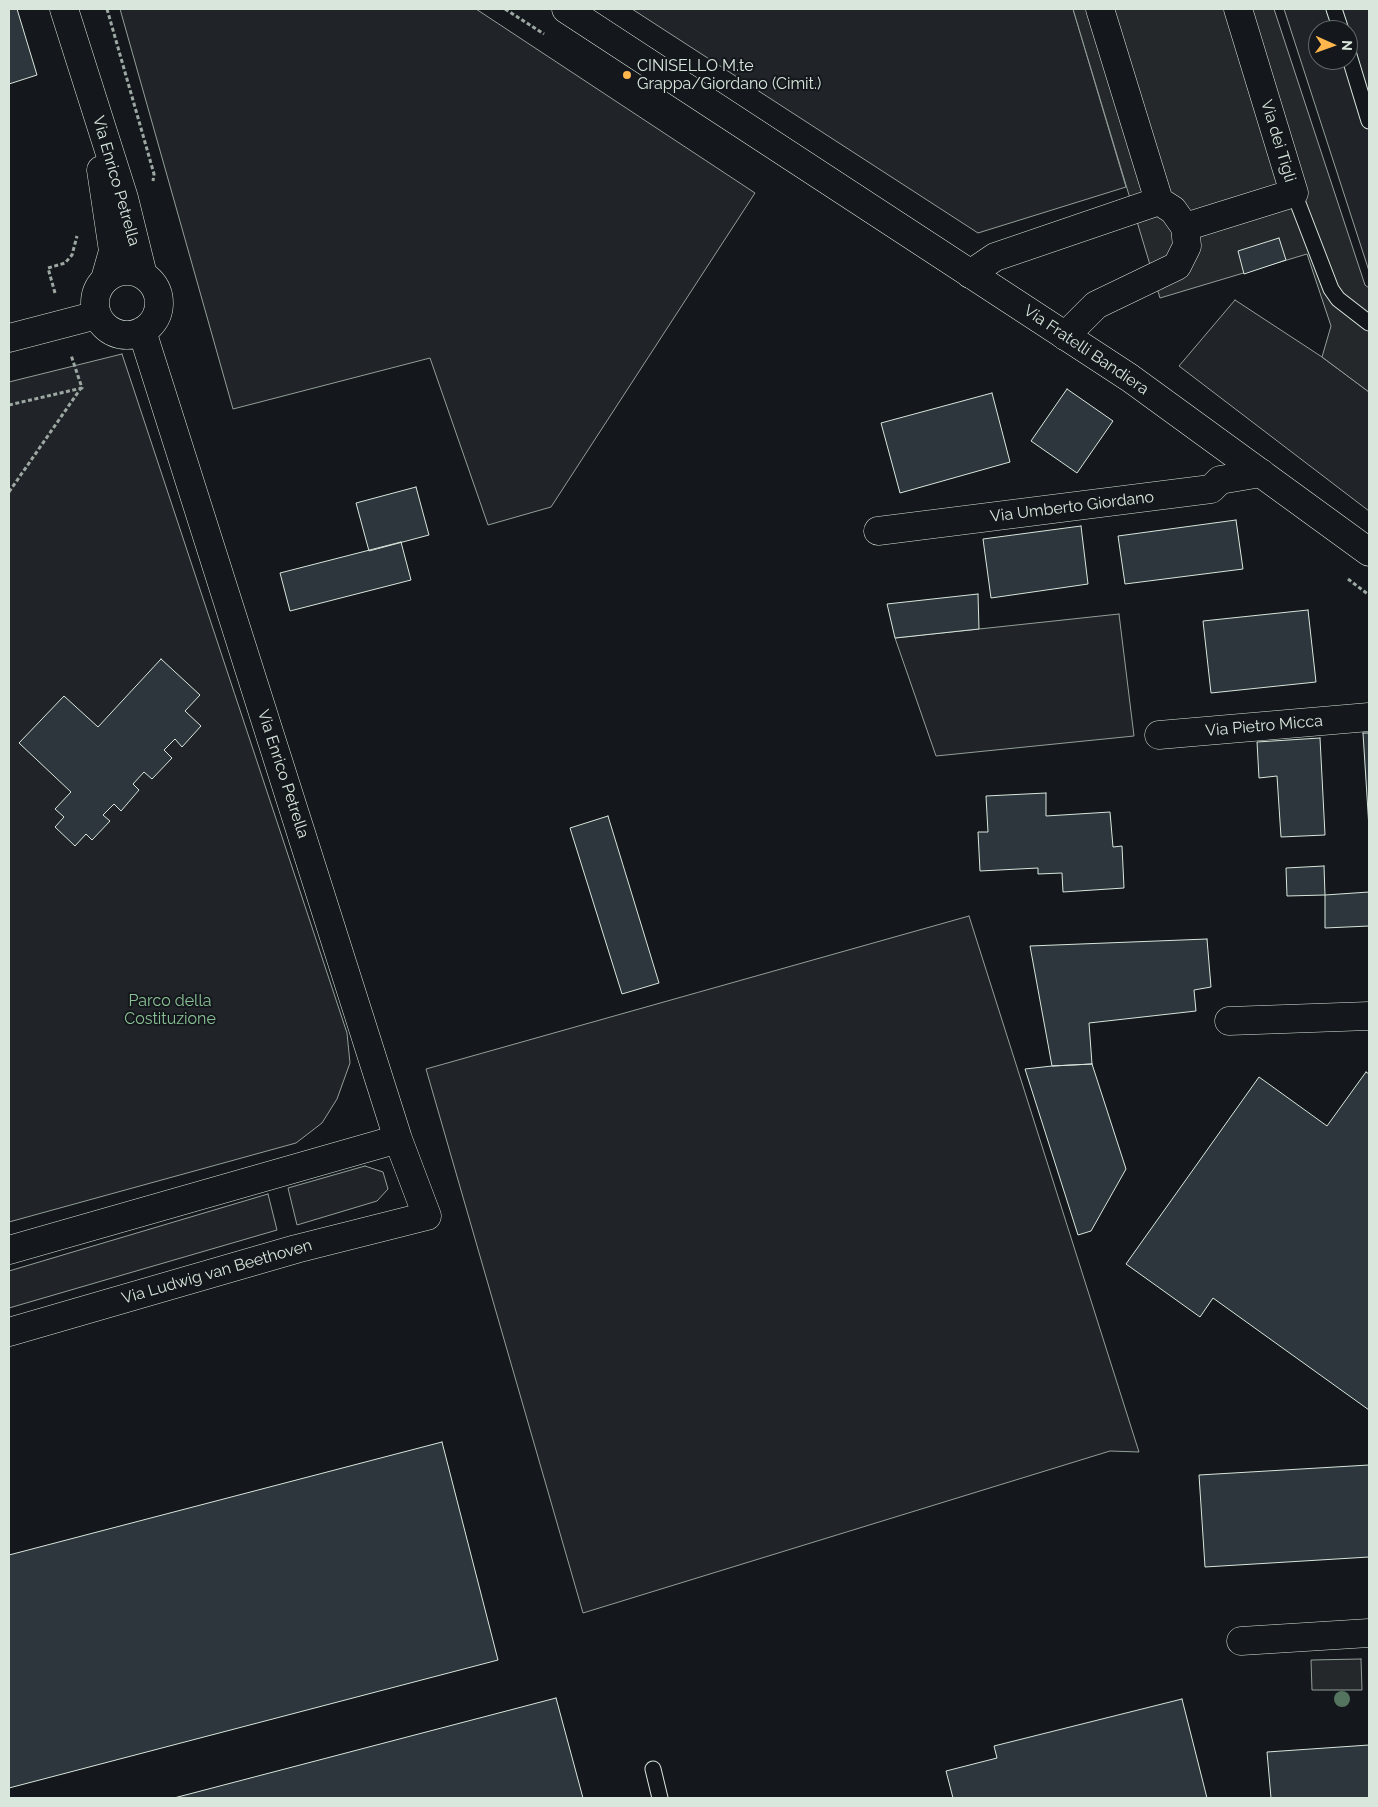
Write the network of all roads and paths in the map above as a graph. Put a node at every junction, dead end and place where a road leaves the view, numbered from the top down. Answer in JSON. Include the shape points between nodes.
{"nodes":[{"id":1,"x":64,"y":9,"type":"edge"},
{"id":2,"x":505,"y":9,"type":"edge"},
{"id":3,"x":566,"y":9,"type":"edge"},
{"id":4,"x":1100,"y":9,"type":"edge"},
{"id":5,"x":1238,"y":9,"type":"edge"},
{"id":6,"x":546,"y":36,"type":"dead end"},
{"id":7,"x":1353,"y":70,"type":"edge"},
{"id":8,"x":89,"y":87,"type":"junction"},
{"id":9,"x":1369,"y":121,"type":"edge"},
{"id":10,"x":1294,"y":193,"type":"junction"},
{"id":11,"x":1159,"y":202,"type":"junction"},
{"id":12,"x":1185,"y":227,"type":"junction"},
{"id":13,"x":970,"y":274,"type":"junction"},
{"id":14,"x":143,"y":275,"type":"junction"},
{"id":15,"x":106,"y":279,"type":"junction"},
{"id":16,"x":97,"y":316,"type":"junction"},
{"id":17,"x":1369,"y":323,"type":"edge"},
{"id":18,"x":142,"y":331,"type":"junction"},
{"id":19,"x":1065,"y":336,"type":"junction"},
{"id":20,"x":9,"y":338,"type":"edge"},
{"id":21,"x":82,"y":388,"type":"dead end"},
{"id":22,"x":1261,"y":473,"type":"junction"},
{"id":23,"x":9,"y":492,"type":"edge"},
{"id":24,"x":878,"y":531,"type":"dead end"},
{"id":25,"x":1369,"y":552,"type":"edge"},
{"id":26,"x":1346,"y":577,"type":"dead end"},
{"id":27,"x":1369,"y":595,"type":"edge"},
{"id":28,"x":1369,"y":717,"type":"edge"},
{"id":29,"x":1158,"y":735,"type":"dead end"},
{"id":30,"x":1369,"y":1016,"type":"edge"},
{"id":31,"x":1229,"y":1021,"type":"dead end"},
{"id":32,"x":398,"y":1139,"type":"junction"},
{"id":33,"x":427,"y":1216,"type":"joint"},
{"id":34,"x":9,"y":1250,"type":"edge"},
{"id":35,"x":9,"y":1332,"type":"edge"},
{"id":36,"x":1369,"y":1633,"type":"edge"},
{"id":37,"x":1241,"y":1641,"type":"dead end"},
{"id":38,"x":653,"y":1770,"type":"dead end"},
{"id":39,"x":660,"y":1798,"type":"edge"}],
"edges":[{"from":1,"to":8,"type":"street","name":"Via Enrico Petrella"},
{"from":2,"to":6,"type":"path"},
{"from":3,"to":13,"type":"street","name":"Via Fratelli Bandiera"},
{"from":4,"to":11,"type":"street"},
{"from":5,"to":10,"type":"street","name":"Via dei Tigli"},
{"from":7,"to":9,"type":"lane"},
{"from":8,"to":14,"type":"street","name":"Via Enrico Petrella","via":[[124,198]]},
{"from":8,"to":15,"type":"street","name":"Via Enrico Petrella","via":[[113,251]]},
{"from":10,"to":12,"type":"street","name":"Via dei Tigli"},
{"from":10,"to":17,"type":"lane","via":[[1330,289]]},
{"from":11,"to":12,"type":"street","via":[[1173,210]]},
{"from":11,"to":13,"type":"street","via":[[995,257]]},
{"from":12,"to":19,"type":"street","via":[[1187,246],[1177,266],[1096,305]]},
{"from":13,"to":19,"type":"street","name":"Via Fratelli Bandiera"},
{"from":14,"to":15,"type":"street","via":[[117,272]]},
{"from":14,"to":18,"type":"street","via":[[158,297],[158,310]]},
{"from":15,"to":16,"type":"street","via":[[95,302]]},
{"from":16,"to":18,"type":"street","via":[[116,333],[129,335]]},
{"from":16,"to":20,"type":"street"},
{"from":18,"to":32,"type":"street","name":"Via Enrico Petrella"},
{"from":19,"to":22,"type":"street","name":"Via Fratelli Bandiera","via":[[1130,378]]},
{"from":21,"to":23,"type":"path"},
{"from":22,"to":24,"type":"street","name":"Via Umberto Giordano","via":[[1220,480],[1211,489]]},
{"from":22,"to":25,"type":"street","name":"Via Fratelli Bandiera"},
{"from":26,"to":27,"type":"path"},
{"from":28,"to":29,"type":"street","name":"Via Pietro Micca"},
{"from":30,"to":31,"type":"street"},
{"from":32,"to":33,"type":"street","name":"Via Enrico Petrella"},
{"from":32,"to":34,"type":"street"},
{"from":33,"to":35,"type":"street","name":"Via Ludwig van Beethoven","via":[[296,1249]]},
{"from":36,"to":37,"type":"street"},
{"from":38,"to":39,"type":"lane"}]}
